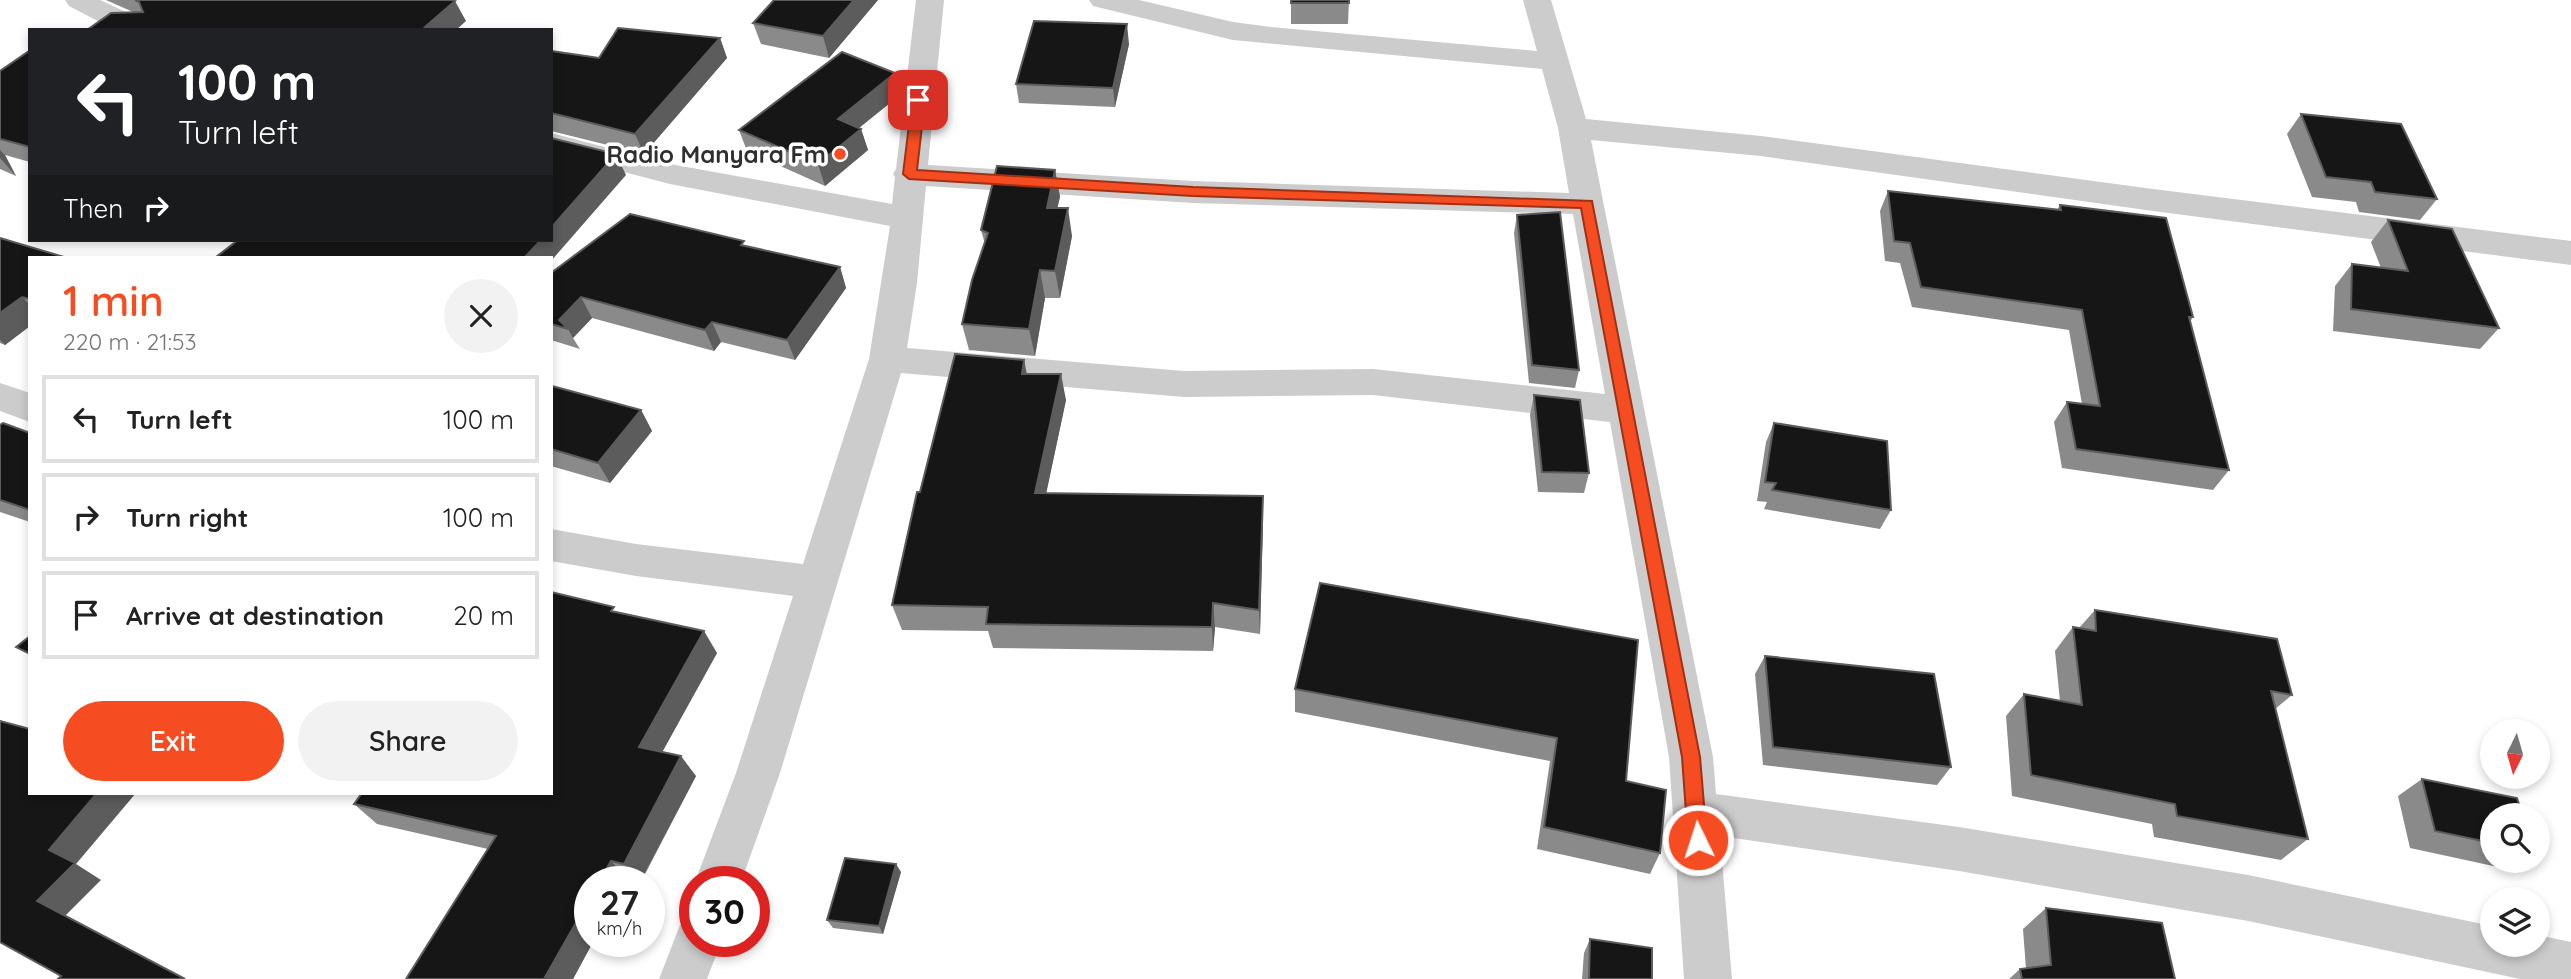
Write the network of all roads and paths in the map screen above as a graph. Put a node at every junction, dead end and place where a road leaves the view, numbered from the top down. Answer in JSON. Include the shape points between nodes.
{"nodes":[{"id":1,"x":79,"y":0,"type":"edge"},
{"id":2,"x":930,"y":0,"type":"edge"},
{"id":3,"x":1103,"y":0,"type":"edge"},
{"id":4,"x":1537,"y":0,"type":"edge"},
{"id":5,"x":137,"y":28,"type":"edge"},
{"id":6,"x":1554,"y":61,"type":"junction"},
{"id":7,"x":1573,"y":128,"type":"junction"},
{"id":8,"x":553,"y":144,"type":"edge"},
{"id":9,"x":909,"y":174,"type":"junction"},
{"id":10,"x":1587,"y":204,"type":"junction"},
{"id":11,"x":906,"y":218,"type":"junction"},
{"id":12,"x":2571,"y":253,"type":"edge"},
{"id":13,"x":887,"y":359,"type":"junction"},
{"id":14,"x":0,"y":397,"type":"edge"},
{"id":15,"x":28,"y":407,"type":"edge"},
{"id":16,"x":1626,"y":410,"type":"junction"},
{"id":17,"x":553,"y":545,"type":"edge"},
{"id":18,"x":816,"y":582,"type":"junction"},
{"id":19,"x":1696,"y":812,"type":"junction"},
{"id":20,"x":724,"y":866,"type":"edge"},
{"id":21,"x":691,"y":957,"type":"edge"},
{"id":22,"x":2571,"y":966,"type":"edge"},
{"id":23,"x":683,"y":979,"type":"edge"},
{"id":24,"x":1708,"y":979,"type":"edge"}],
"edges":[{"from":1,"to":5,"type":"street"},
{"from":2,"to":9,"type":"street"},
{"from":3,"to":6,"type":"street","via":[[1233,31]]},
{"from":4,"to":6,"type":"street"},
{"from":6,"to":7,"type":"street"},
{"from":7,"to":10,"type":"street"},
{"from":7,"to":12,"type":"street","via":[[1761,146]]},
{"from":8,"to":11,"type":"street","via":[[670,174]]},
{"from":9,"to":10,"type":"street","via":[[1193,192]]},
{"from":9,"to":11,"type":"street"},
{"from":10,"to":16,"type":"street"},
{"from":11,"to":13,"type":"street"},
{"from":13,"to":16,"type":"street","via":[[1184,384],[1373,382]]},
{"from":13,"to":18,"type":"street"},
{"from":14,"to":15,"type":"street"},
{"from":16,"to":19,"type":"street","via":[[1691,757]]},
{"from":17,"to":18,"type":"street"},
{"from":18,"to":20,"type":"street","via":[[758,773]]},
{"from":19,"to":22,"type":"street","via":[[1959,849],[2248,898]]},
{"from":19,"to":24,"type":"street"},
{"from":21,"to":23,"type":"street"}]}
